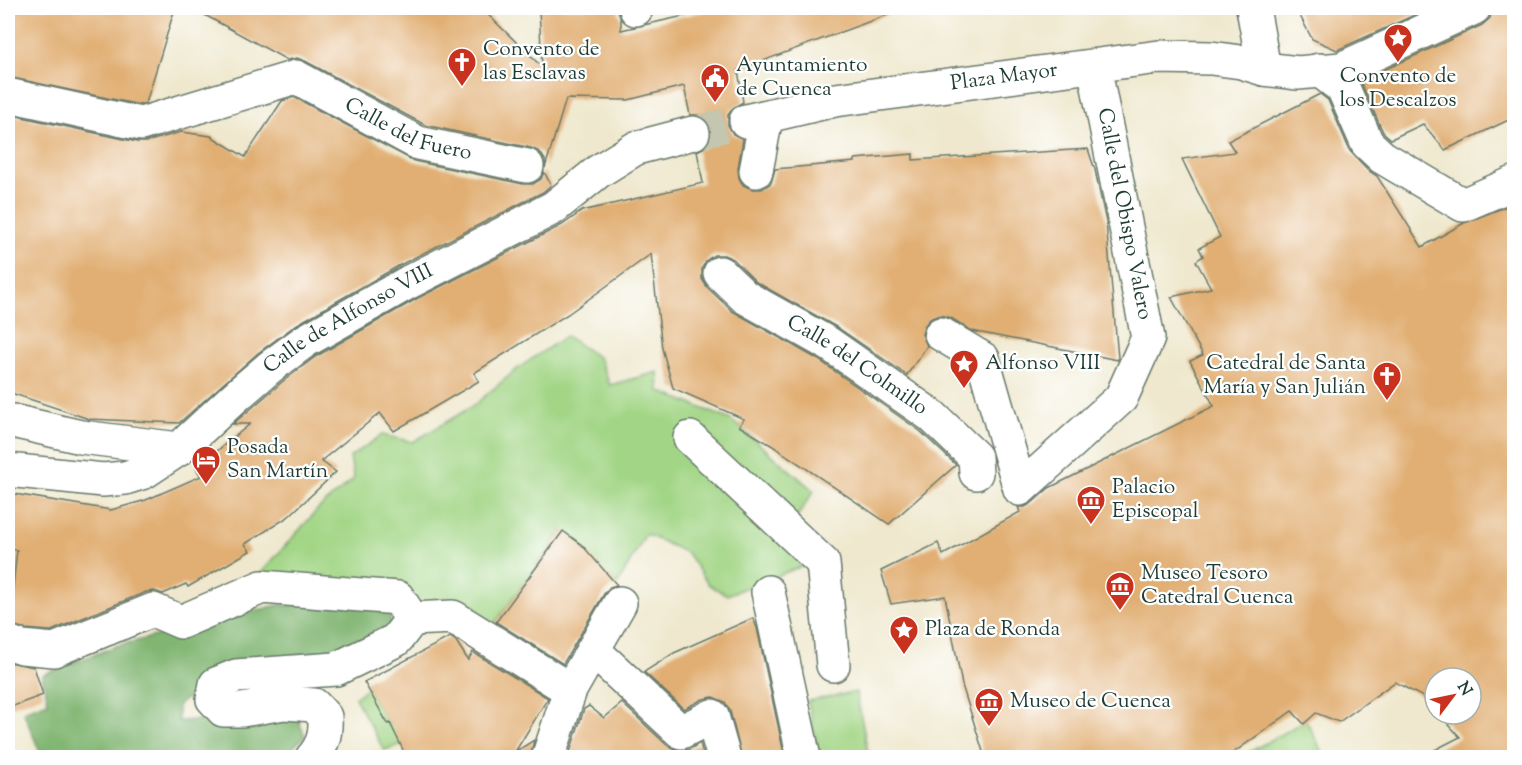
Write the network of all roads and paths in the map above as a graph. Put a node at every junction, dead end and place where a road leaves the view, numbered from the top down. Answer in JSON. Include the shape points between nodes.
{"nodes":[{"id":1,"x":1253,"y":8,"type":"edge"},
{"id":2,"x":1474,"y":8,"type":"edge"},
{"id":3,"x":1094,"y":66,"type":"junction"},
{"id":4,"x":1264,"y":69,"type":"junction"},
{"id":5,"x":1330,"y":70,"type":"junction"},
{"id":6,"x":8,"y":95,"type":"edge"},
{"id":7,"x":693,"y":133,"type":"tunnel mouth"},
{"id":8,"x":527,"y":166,"type":"dead end"},
{"id":9,"x":756,"y":171,"type":"dead end"},
{"id":10,"x":1515,"y":183,"type":"edge"},
{"id":11,"x":720,"y":273,"type":"dead end"},
{"id":12,"x":941,"y":334,"type":"dead end"},
{"id":13,"x":8,"y":420,"type":"edge"},
{"id":14,"x":690,"y":438,"type":"dead end"},
{"id":15,"x":179,"y":449,"type":"junction"},
{"id":16,"x":8,"y":470,"type":"edge"},
{"id":17,"x":976,"y":473,"type":"dead end"},
{"id":18,"x":768,"y":592,"type":"dead end"},
{"id":19,"x":620,"y":603,"type":"dead end"},
{"id":20,"x":412,"y":619,"type":"junction"},
{"id":21,"x":8,"y":642,"type":"edge"},
{"id":22,"x":593,"y":650,"type":"junction"},
{"id":23,"x":833,"y":665,"type":"dead end"},
{"id":24,"x":570,"y":690,"type":"junction"},
{"id":25,"x":312,"y":758,"type":"edge"},
{"id":26,"x":548,"y":758,"type":"edge"},
{"id":27,"x":724,"y":758,"type":"edge"},
{"id":28,"x":804,"y":758,"type":"edge"}],
"edges":[{"from":1,"to":4,"type":"street"},
{"from":2,"to":5,"type":"street"},
{"from":3,"to":4,"type":"street","name":"Plaza Mayor","via":[[1159,57],[1201,57]]},
{"from":3,"to":9,"type":"street","name":"Plaza Mayor","via":[[835,100],[756,119]]},
{"from":3,"to":12,"type":"street","name":"Calle del Obispo Valero","via":[[1148,338],[1121,398],[1020,489],[983,359]]},
{"from":4,"to":5,"type":"street","name":"Plaza Mayor","via":[[1298,73]]},
{"from":5,"to":10,"type":"street","via":[[1343,88],[1367,143],[1382,157],[1463,205]]},
{"from":6,"to":8,"type":"street","name":"Calle del Fuero","via":[[141,124],[296,77],[418,143]]},
{"from":7,"to":15,"type":"street","name":"Calle de Alfonso VIII","via":[[636,148],[552,208],[305,341],[243,389]]},
{"from":11,"to":17,"type":"street","name":"Calle del Colmillo","via":[[745,297],[829,344],[932,416],[975,457]]},
{"from":13,"to":15,"type":"street","via":[[81,437]]},
{"from":14,"to":23,"type":"street","via":[[823,563]]},
{"from":15,"to":16,"type":"street","name":"Calle de Alfonso VIII","via":[[144,472],[125,478],[103,480]]},
{"from":18,"to":28,"type":"street"},
{"from":19,"to":22,"type":"street"},
{"from":20,"to":21,"type":"street","via":[[398,598],[262,587],[181,622],[153,610],[54,650]]},
{"from":20,"to":24,"type":"street","via":[[453,616]]},
{"from":20,"to":25,"type":"street","via":[[396,640],[336,669],[236,676],[216,684],[213,699],[223,710],[284,703],[314,705],[325,717],[326,731]]},
{"from":22,"to":24,"type":"street"},
{"from":22,"to":27,"type":"street","via":[[681,732],[712,716]]},
{"from":24,"to":26,"type":"street"}]}
